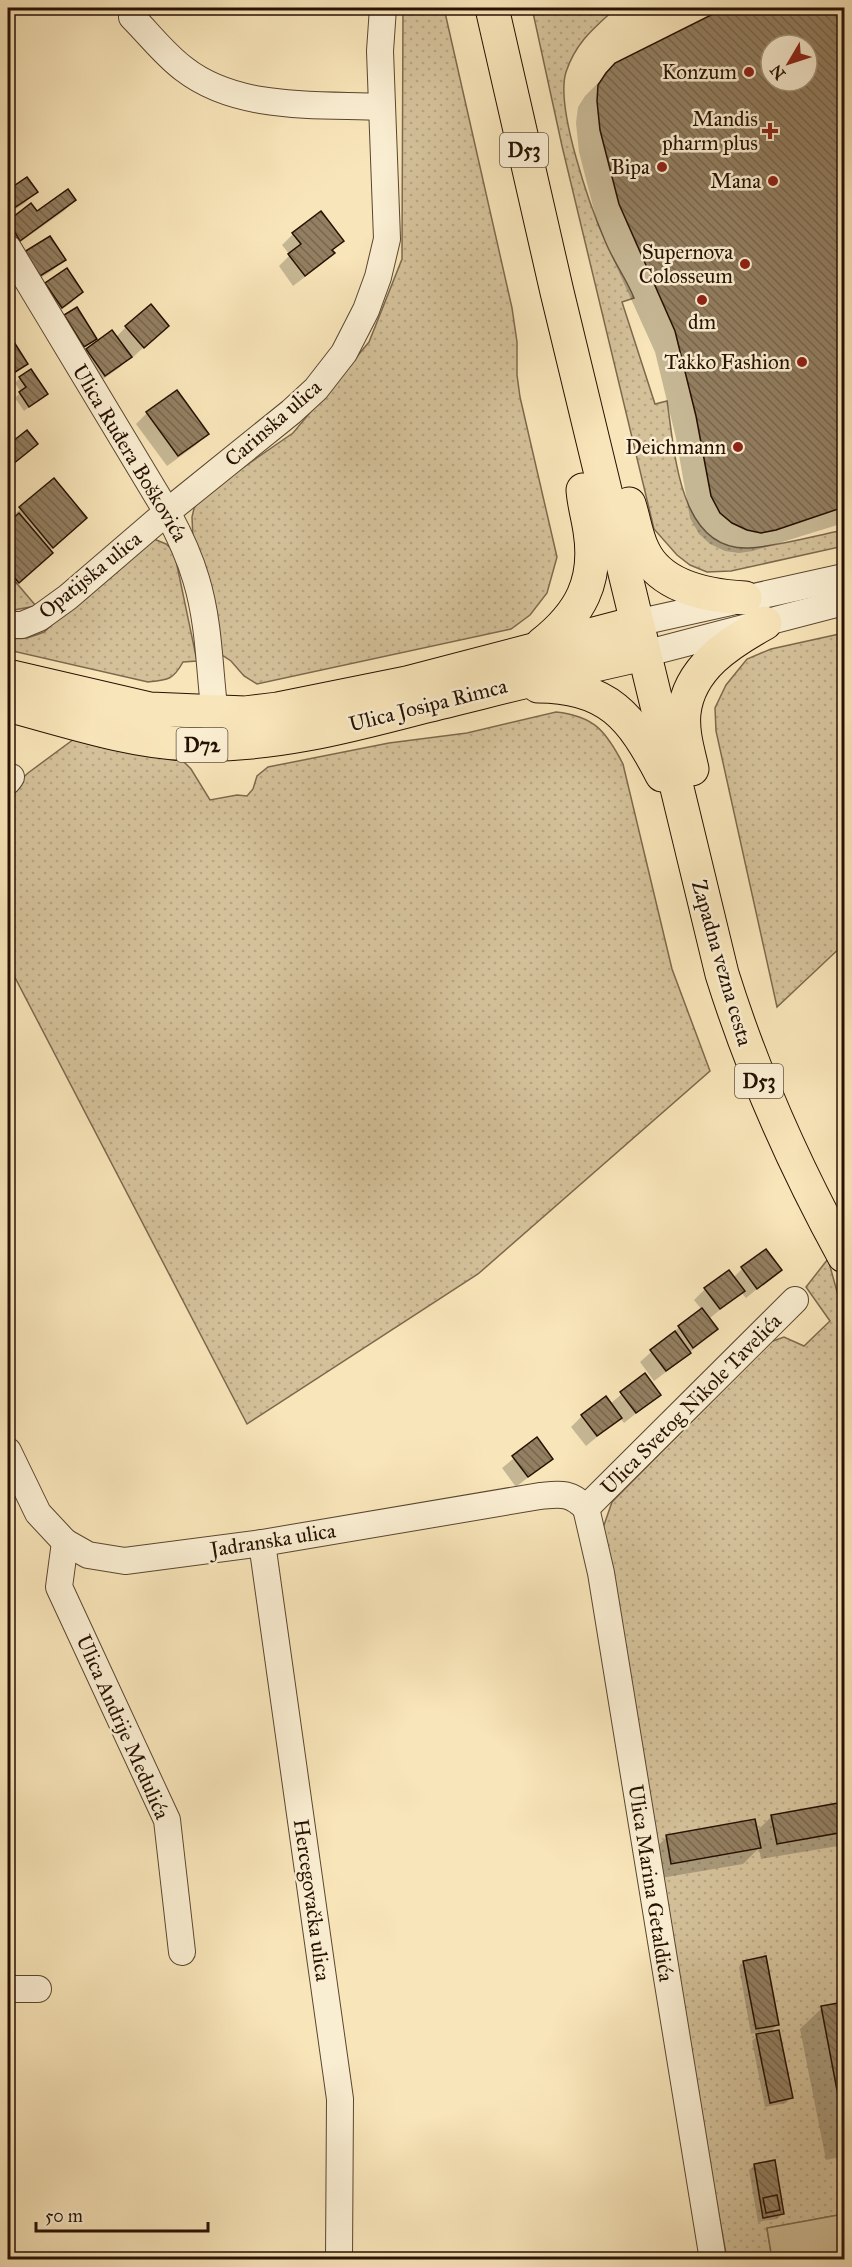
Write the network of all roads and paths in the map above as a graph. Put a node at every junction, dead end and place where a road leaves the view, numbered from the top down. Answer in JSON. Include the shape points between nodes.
{"nodes":[{"id":1,"x":383,"y":8,"type":"edge"},
{"id":2,"x":492,"y":8,"type":"edge"},
{"id":3,"x":132,"y":17,"type":"dead end"},
{"id":4,"x":382,"y":107,"type":"junction"},
{"id":5,"x":8,"y":248,"type":"edge"},
{"id":6,"x":588,"y":426,"type":"junction"},
{"id":7,"x":597,"y":459,"type":"junction"},
{"id":8,"x":167,"y":512,"type":"junction"},
{"id":9,"x":844,"y":577,"type":"edge"},
{"id":10,"x":745,"y":598,"type":"junction"},
{"id":11,"x":844,"y":602,"type":"edge"},
{"id":12,"x":636,"y":623,"type":"junction"},
{"id":13,"x":765,"y":623,"type":"junction"},
{"id":14,"x":8,"y":625,"type":"edge"},
{"id":15,"x":538,"y":647,"type":"junction"},
{"id":16,"x":644,"y":654,"type":"junction"},
{"id":17,"x":8,"y":676,"type":"edge"},
{"id":18,"x":507,"y":686,"type":"junction"},
{"id":19,"x":8,"y":705,"type":"edge"},
{"id":20,"x":215,"y":713,"type":"junction"},
{"id":21,"x":220,"y":745,"type":"junction"},
{"id":22,"x":682,"y":814,"type":"junction"},
{"id":23,"x":702,"y":896,"type":"junction"},
{"id":24,"x":844,"y":1256,"type":"edge"},
{"id":25,"x":795,"y":1300,"type":"dead end"},
{"id":26,"x":8,"y":1451,"type":"edge"},
{"id":27,"x":586,"y":1508,"type":"junction"},
{"id":28,"x":65,"y":1542,"type":"junction"},
{"id":29,"x":262,"y":1543,"type":"junction"},
{"id":30,"x":182,"y":1952,"type":"dead end"},
{"id":31,"x":8,"y":1989,"type":"edge"},
{"id":32,"x":38,"y":1989,"type":"dead end"},
{"id":33,"x":339,"y":2259,"type":"edge"},
{"id":34,"x":713,"y":2259,"type":"edge"}],
"edges":[{"from":1,"to":4,"type":"street","name":"Carinska ulica"},
{"from":2,"to":6,"type":"main road","number":"D53"},
{"from":3,"to":4,"type":"street","via":[[184,70],[236,95],[267,101]]},
{"from":4,"to":8,"type":"street","name":"Carinska ulica","via":[[387,239],[366,310],[344,353],[316,389]]},
{"from":5,"to":8,"type":"street","name":"Ulica Ruđera Boškovića"},
{"from":6,"to":7,"type":"main road","number":"D53"},
{"from":6,"to":15,"type":"main road","via":[[581,460],[583,497],[591,533],[590,577],[572,616]]},
{"from":7,"to":10,"type":"main road","via":[[621,486],[641,547],[657,569],[672,580],[716,597]]},
{"from":7,"to":12,"type":"main road","number":"D53"},
{"from":8,"to":14,"type":"street","name":"Opatijska ulica","via":[[39,618],[22,625]]},
{"from":8,"to":20,"type":"street","name":"Ulica Ruđera Boškovića","via":[[185,545],[197,581]]},
{"from":9,"to":10,"type":"street","name":"Ulica Josipa Rimca"},
{"from":10,"to":12,"type":"street","name":"Ulica Josipa Rimca"},
{"from":11,"to":13,"type":"street","name":"Ulica Josipa Rimca"},
{"from":12,"to":15,"type":"main road","name":"Ulica Josipa Rimca","number":"D72"},
{"from":12,"to":16,"type":"main road","number":"D53"},
{"from":13,"to":16,"type":"street","name":"Ulica Josipa Rimca"},
{"from":13,"to":23,"type":"main road","via":[[719,653],[702,670],[687,699],[685,733],[702,837]]},
{"from":15,"to":20,"type":"main road","name":"Ulica Josipa Rimca","number":"D72","via":[[407,683],[278,709]]},
{"from":16,"to":18,"type":"main road","name":"Ulica Josipa Rimca","number":"D72"},
{"from":16,"to":22,"type":"main road","name":"Zapadna vezna cesta","number":"D53"},
{"from":17,"to":20,"type":"main road","name":"Ulica Josipa Rimca","number":"D72","via":[[150,709]]},
{"from":18,"to":21,"type":"main road","name":"Ulica Josipa Rimca","number":"D72","via":[[279,740]]},
{"from":18,"to":22,"type":"main road","via":[[570,687],[612,706],[633,726],[650,751]]},
{"from":19,"to":21,"type":"main road","name":"Ulica Josipa Rimca","number":"D72","via":[[155,740]]},
{"from":20,"to":21,"type":"street","name":"Ulica Ruđera Boškovića"},
{"from":22,"to":23,"type":"main road","name":"Zapadna vezna cesta","number":"D53"},
{"from":23,"to":24,"type":"main road","name":"Zapadna vezna cesta","number":"D53","via":[[725,984],[757,1077]]},
{"from":25,"to":27,"type":"street","name":"Ulica Svetog Nikole Tavelića"},
{"from":26,"to":28,"type":"street","name":"Jadranska ulica","via":[[38,1513]]},
{"from":27,"to":29,"type":"street","name":"Jadranska ulica","via":[[577,1498],[564,1494],[540,1496]]},
{"from":27,"to":34,"type":"street","name":"Ulica Marina Getaldića","via":[[602,1573]]},
{"from":28,"to":29,"type":"street","name":"Jadranska ulica","via":[[88,1555],[125,1561]]},
{"from":28,"to":30,"type":"street","name":"Ulica Andrije Medulića","via":[[59,1587],[167,1820]]},
{"from":29,"to":33,"type":"street","name":"Hercegovačka ulica","via":[[340,2099]]},
{"from":31,"to":32,"type":"street"}]}
